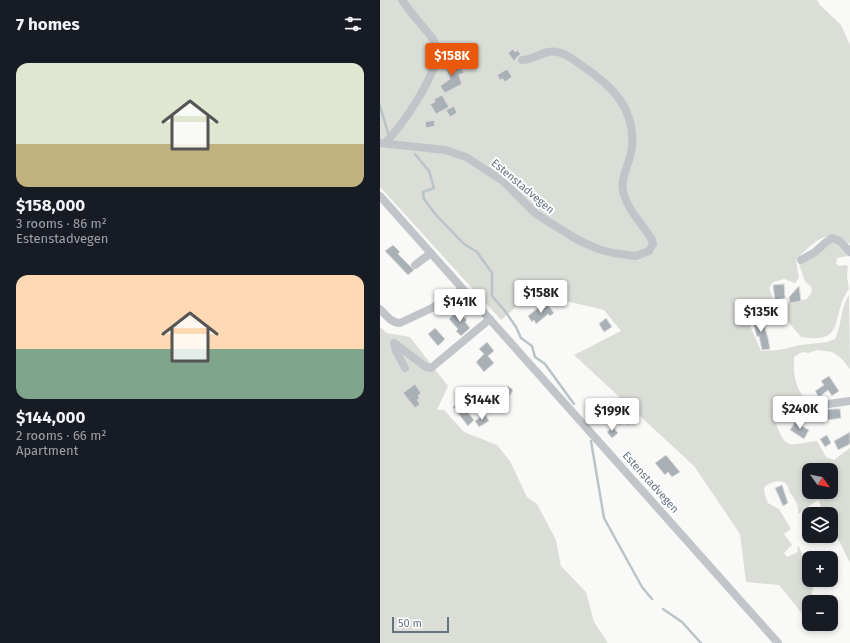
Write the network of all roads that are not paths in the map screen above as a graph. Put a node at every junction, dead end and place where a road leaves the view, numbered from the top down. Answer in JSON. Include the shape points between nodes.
{"nodes":[{"id":1,"x":402,"y":0,"type":"edge"},
{"id":2,"x":522,"y":60,"type":"dead end"},
{"id":3,"x":383,"y":143,"type":"edge"},
{"id":4,"x":380,"y":196,"type":"edge"},
{"id":5,"x":850,"y":252,"type":"edge"},
{"id":6,"x":431,"y":253,"type":"junction"},
{"id":7,"x":801,"y":260,"type":"dead end"},
{"id":8,"x":415,"y":265,"type":"dead end"},
{"id":9,"x":463,"y":289,"type":"junction"},
{"id":10,"x":380,"y":310,"type":"edge"},
{"id":11,"x":490,"y":319,"type":"junction"},
{"id":12,"x":405,"y":368,"type":"dead end"},
{"id":13,"x":850,"y":401,"type":"edge"},
{"id":14,"x":821,"y":405,"type":"dead end"},
{"id":15,"x":778,"y":643,"type":"edge"}],
"edges":[{"from":1,"to":3,"type":"street","name":"Estenstadvegen","via":[[433,39],[437,52],[432,72],[421,92],[398,129]]},
{"from":2,"to":3,"type":"street","name":"Estenstadvegen","via":[[552,52],[562,53],[597,76],[620,99],[630,120],[632,138],[631,156],[622,188],[629,205],[652,240],[653,244],[649,251],[636,256],[613,254],[578,240],[536,214],[503,181],[466,157],[445,150]]},
{"from":4,"to":6,"type":"street","name":"Estenstadvegen"},
{"from":5,"to":7,"type":"street","via":[[840,240],[832,238]]},
{"from":6,"to":8,"type":"street"},
{"from":6,"to":9,"type":"street","name":"Estenstadvegen"},
{"from":9,"to":10,"type":"street","via":[[400,323],[391,320]]},
{"from":9,"to":11,"type":"street","name":"Estenstadvegen"},
{"from":11,"to":12,"type":"street","via":[[431,368],[394,343]]},
{"from":11,"to":15,"type":"street","name":"Estenstadvegen"},
{"from":13,"to":14,"type":"street"}]}
